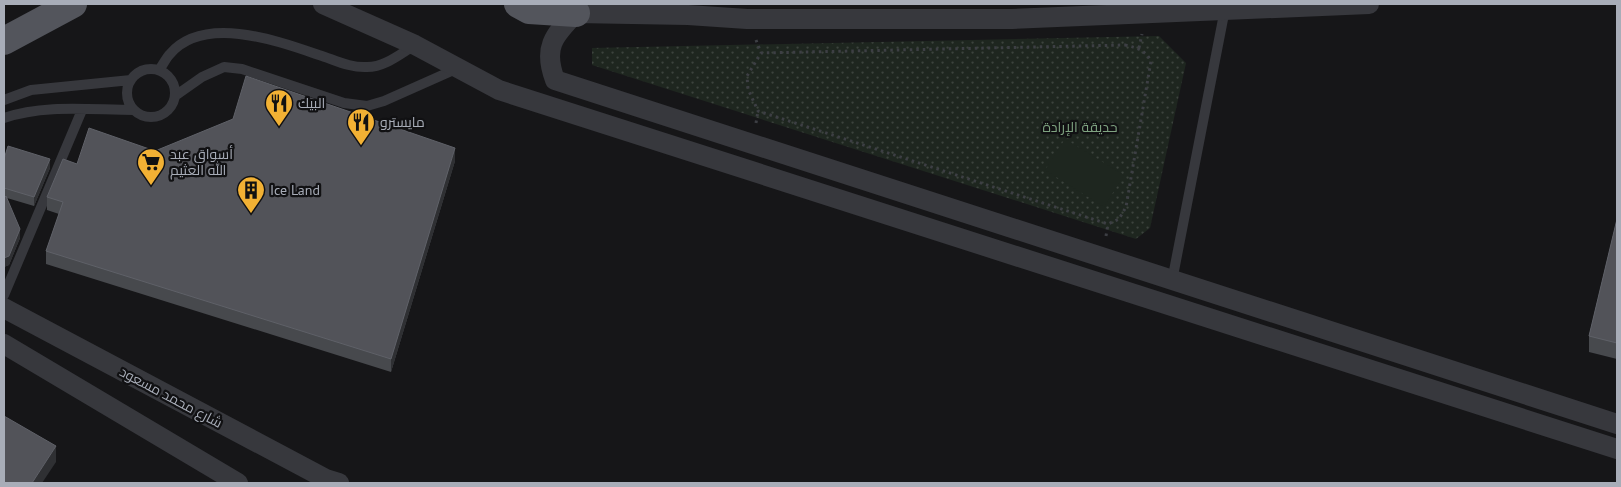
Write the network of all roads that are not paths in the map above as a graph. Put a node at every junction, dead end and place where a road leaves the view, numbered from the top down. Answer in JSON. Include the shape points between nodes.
{"nodes":[{"id":1,"x":73,"y":4,"type":"edge"},
{"id":2,"x":323,"y":4,"type":"edge"},
{"id":3,"x":518,"y":4,"type":"edge"},
{"id":4,"x":1369,"y":4,"type":"edge"},
{"id":5,"x":1225,"y":9,"type":"junction"},
{"id":6,"x":576,"y":14,"type":"junction"},
{"id":7,"x":4,"y":40,"type":"edge"},
{"id":8,"x":415,"y":45,"type":"junction"},
{"id":9,"x":456,"y":68,"type":"junction"},
{"id":10,"x":159,"y":70,"type":"junction"},
{"id":11,"x":131,"y":80,"type":"junction"},
{"id":12,"x":175,"y":96,"type":"junction"},
{"id":13,"x":4,"y":100,"type":"edge"},
{"id":14,"x":82,"y":110,"type":"junction"},
{"id":15,"x":134,"y":110,"type":"junction"},
{"id":16,"x":4,"y":118,"type":"edge"},
{"id":17,"x":1172,"y":281,"type":"junction"},
{"id":18,"x":4,"y":295,"type":"edge"},
{"id":19,"x":4,"y":308,"type":"edge"},
{"id":20,"x":4,"y":344,"type":"edge"},
{"id":21,"x":1617,"y":424,"type":"edge"},
{"id":22,"x":1617,"y":449,"type":"edge"},
{"id":23,"x":330,"y":482,"type":"edge"},
{"id":24,"x":238,"y":483,"type":"edge"}],
"edges":[{"from":1,"to":7,"type":"main road"},
{"from":2,"to":8,"type":"street"},
{"from":3,"to":6,"type":"main road","via":[[529,10]]},
{"from":4,"to":5,"type":"street"},
{"from":5,"to":6,"type":"street","via":[[1012,19],[747,19]]},
{"from":5,"to":17,"type":"lane"},
{"from":6,"to":17,"type":"street","via":[[556,33],[550,49],[549,64],[555,80]]},
{"from":8,"to":9,"type":"street"},
{"from":8,"to":10,"type":"lane","via":[[384,64],[353,67],[267,37],[216,34],[180,45]]},
{"from":9,"to":12,"type":"lane","via":[[384,102],[367,106],[344,103],[242,69],[224,68],[202,77]]},
{"from":9,"to":22,"type":"street","via":[[499,90]]},
{"from":10,"to":11,"type":"lane","via":[[138,72]]},
{"from":10,"to":12,"type":"lane","via":[[174,85]]},
{"from":11,"to":13,"type":"lane","via":[[31,90]]},
{"from":11,"to":15,"type":"lane","via":[[127,90],[128,101]]},
{"from":12,"to":15,"type":"lane","via":[[172,106],[164,114],[143,116]]},
{"from":14,"to":15,"type":"lane"},
{"from":14,"to":16,"type":"lane","via":[[47,109]]},
{"from":14,"to":18,"type":"lane"},
{"from":17,"to":21,"type":"street"},
{"from":19,"to":23,"type":"street","name":"شارع محمد مسعود"},
{"from":20,"to":24,"type":"street"}]}
